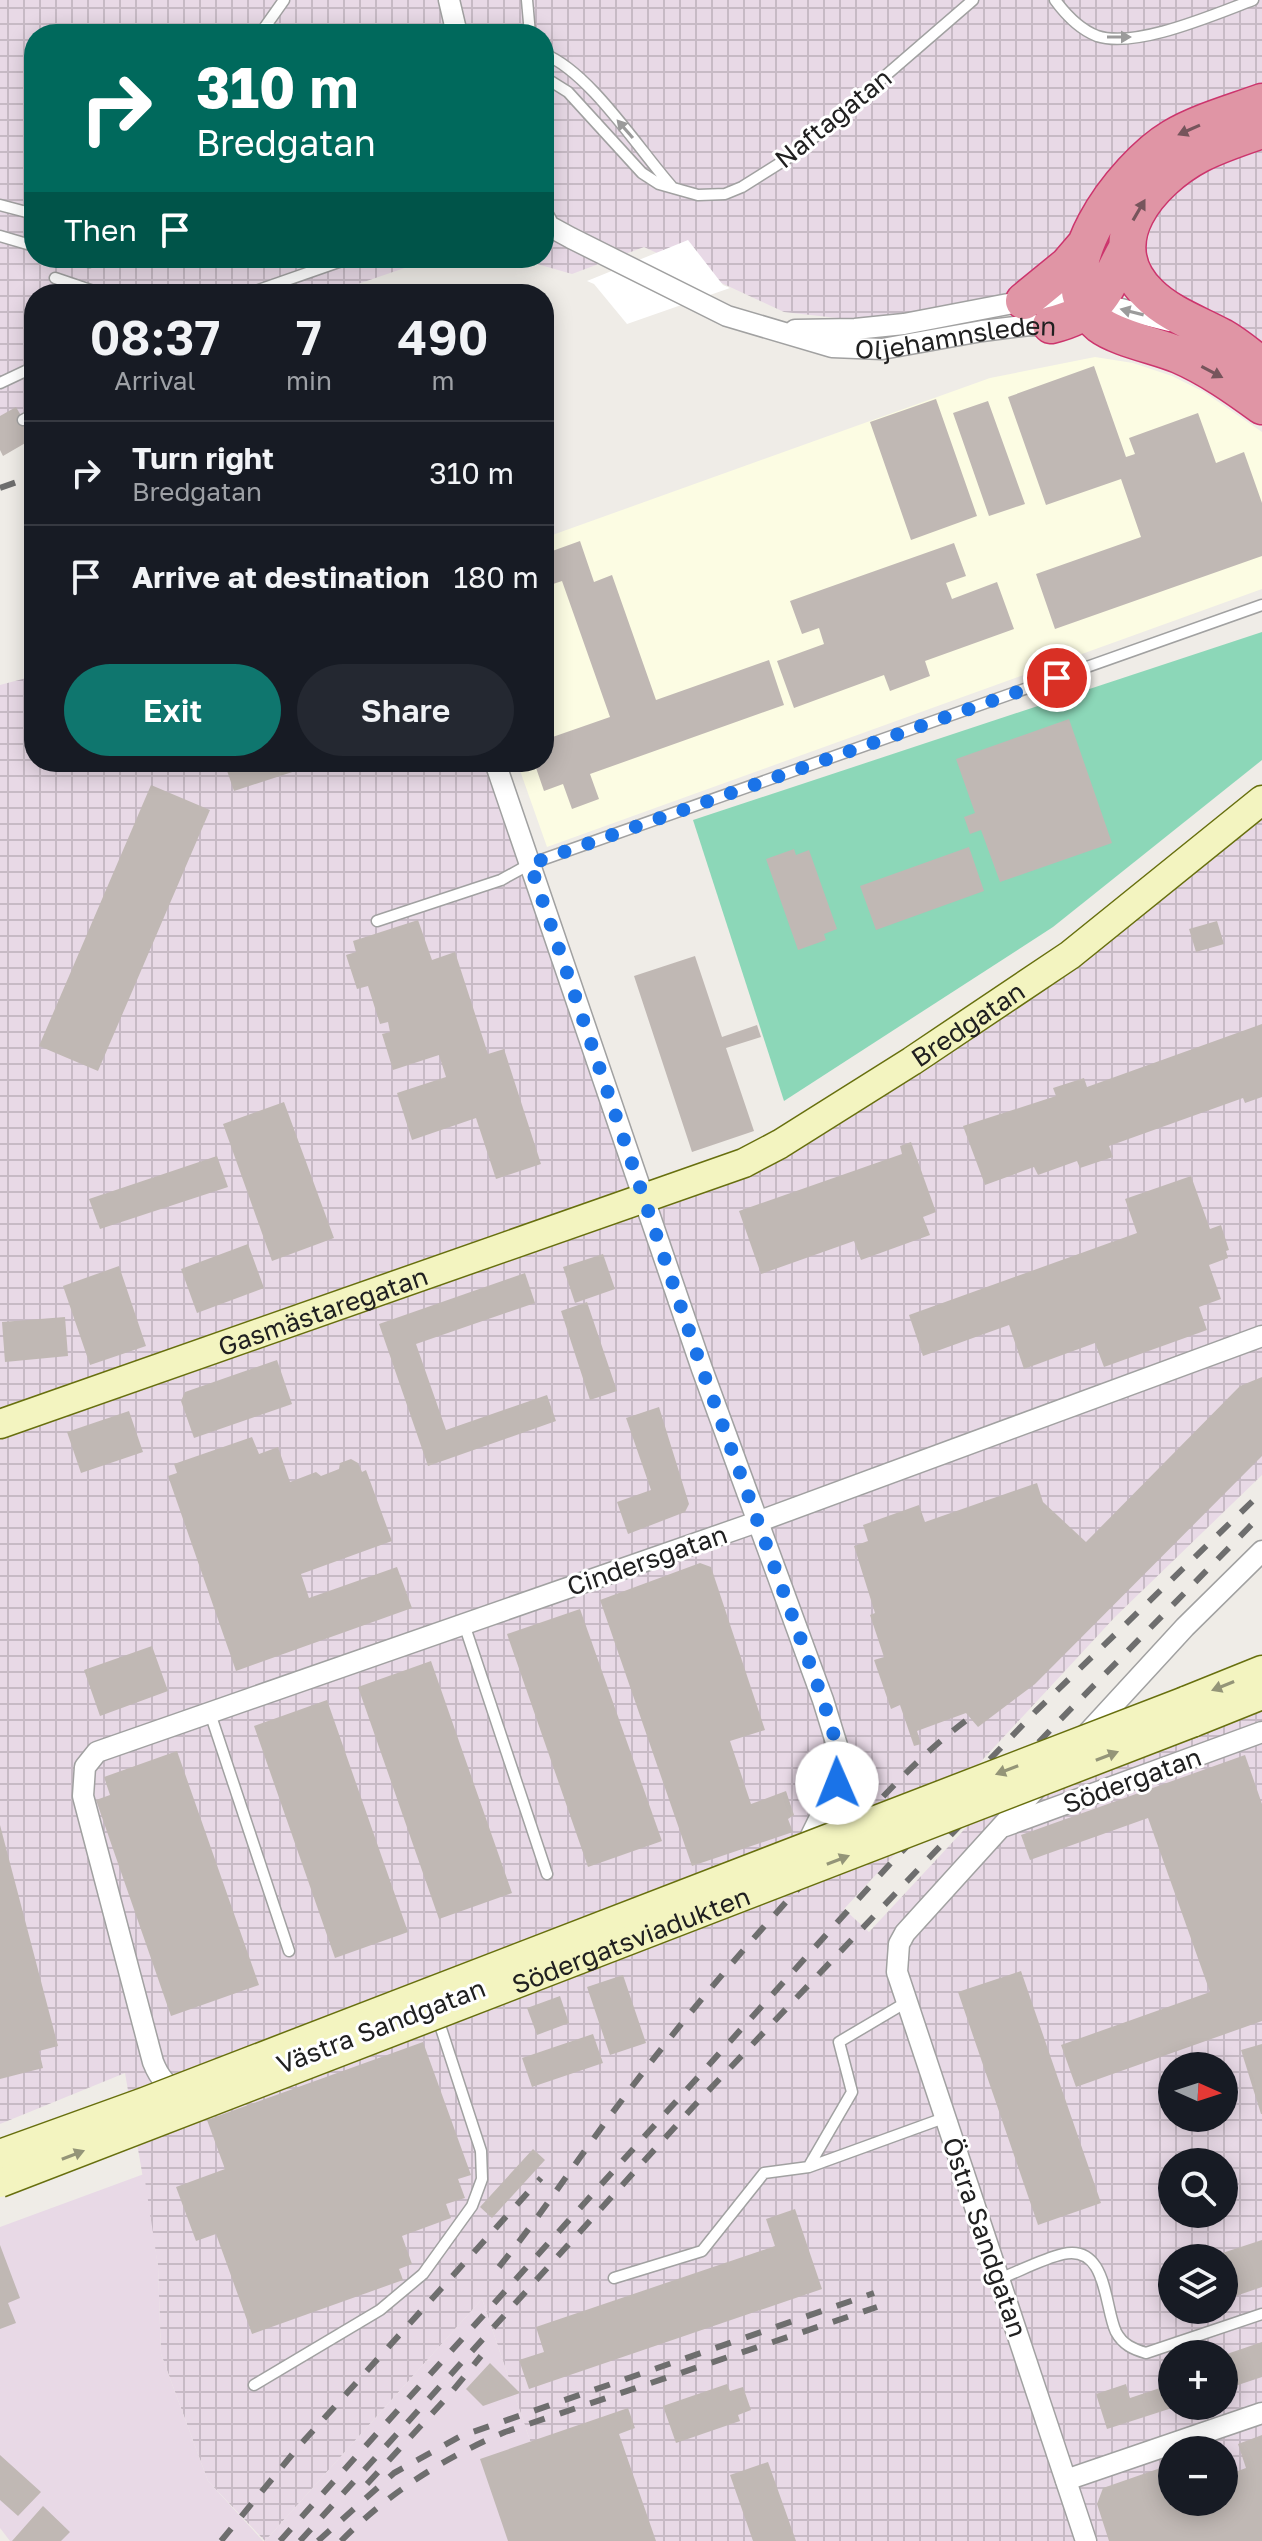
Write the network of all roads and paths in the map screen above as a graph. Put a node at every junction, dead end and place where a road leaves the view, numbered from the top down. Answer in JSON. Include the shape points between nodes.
{"nodes":[{"id":1,"x":284,"y":0,"type":"edge"},
{"id":2,"x":449,"y":0,"type":"edge"},
{"id":3,"x":527,"y":0,"type":"edge"},
{"id":4,"x":973,"y":0,"type":"edge"},
{"id":5,"x":1055,"y":0,"type":"edge"},
{"id":6,"x":1253,"y":0,"type":"edge"},
{"id":7,"x":267,"y":24,"type":"edge"},
{"id":8,"x":455,"y":24,"type":"edge"},
{"id":9,"x":529,"y":24,"type":"edge"},
{"id":10,"x":554,"y":59,"type":"edge"},
{"id":11,"x":554,"y":83,"type":"edge"},
{"id":12,"x":1262,"y":102,"type":"edge"},
{"id":13,"x":1262,"y":130,"type":"edge"},
{"id":14,"x":674,"y":189,"type":"junction"},
{"id":15,"x":0,"y":205,"type":"edge"},
{"id":16,"x":24,"y":211,"type":"edge"},
{"id":17,"x":554,"y":228,"type":"edge"},
{"id":18,"x":0,"y":236,"type":"edge"},
{"id":19,"x":24,"y":243,"type":"edge"},
{"id":20,"x":1086,"y":244,"type":"junction"},
{"id":21,"x":1127,"y":248,"type":"junction"},
{"id":22,"x":321,"y":268,"type":"edge"},
{"id":23,"x":55,"y":278,"type":"dead end"},
{"id":24,"x":73,"y":284,"type":"edge"},
{"id":25,"x":276,"y":284,"type":"edge"},
{"id":26,"x":1024,"y":301,"type":"junction"},
{"id":27,"x":1096,"y":312,"type":"junction"},
{"id":28,"x":1051,"y":325,"type":"joint"},
{"id":29,"x":779,"y":330,"type":"junction"},
{"id":30,"x":1207,"y":331,"type":"junction"},
{"id":31,"x":1262,"y":366,"type":"edge"},
{"id":32,"x":24,"y":372,"type":"edge"},
{"id":33,"x":0,"y":383,"type":"edge"},
{"id":34,"x":1262,"y":406,"type":"edge"},
{"id":35,"x":1262,"y":605,"type":"edge"},
{"id":36,"x":498,"y":772,"type":"edge"},
{"id":37,"x":1262,"y":800,"type":"edge"},
{"id":38,"x":530,"y":864,"type":"junction"},
{"id":39,"x":377,"y":921,"type":"dead end"},
{"id":40,"x":643,"y":1197,"type":"junction"},
{"id":41,"x":1262,"y":1336,"type":"edge"},
{"id":42,"x":1,"y":1423,"type":"edge"},
{"id":43,"x":757,"y":1522,"type":"junction"},
{"id":44,"x":1262,"y":1551,"type":"edge"},
{"id":45,"x":464,"y":1624,"type":"junction"},
{"id":46,"x":1262,"y":1670,"type":"edge"},
{"id":47,"x":1262,"y":1695,"type":"edge"},
{"id":48,"x":1188,"y":1712,"type":"junction"},
{"id":49,"x":210,"y":1713,"type":"junction"},
{"id":50,"x":1262,"y":1732,"type":"edge"},
{"id":51,"x":1001,"y":1828,"type":"junction"},
{"id":52,"x":547,"y":1874,"type":"dead end"},
{"id":53,"x":289,"y":1951,"type":"dead end"},
{"id":54,"x":905,"y":2003,"type":"junction"},
{"id":55,"x":434,"y":2004,"type":"junction"},
{"id":56,"x":944,"y":2118,"type":"junction"},
{"id":57,"x":0,"y":2154,"type":"edge"},
{"id":58,"x":809,"y":2167,"type":"junction"},
{"id":59,"x":0,"y":2183,"type":"edge"},
{"id":60,"x":614,"y":2278,"type":"dead end"},
{"id":61,"x":999,"y":2279,"type":"junction"},
{"id":62,"x":1262,"y":2314,"type":"edge"},
{"id":63,"x":254,"y":2385,"type":"dead end"},
{"id":64,"x":1262,"y":2413,"type":"edge"},
{"id":65,"x":1066,"y":2480,"type":"junction"},
{"id":66,"x":1086,"y":2541,"type":"edge"}],
"edges":[{"from":1,"to":7,"type":"lane"},
{"from":2,"to":8,"type":"street"},
{"from":3,"to":9,"type":"lane"},
{"from":4,"to":14,"type":"lane","name":"Naftagatan","via":[[785,160],[725,194]]},
{"from":5,"to":6,"type":"lane","one_way":true,"via":[[1068,18],[1096,36],[1120,40],[1181,27]]},
{"from":14,"to":10,"type":"lane","one_way":true,"via":[[568,65]]},
{"from":11,"to":14,"type":"lane","name":"Naftagatan","via":[[642,173]]},
{"from":12,"to":20,"type":"highway","one_way":true,"via":[[1187,130],[1158,148],[1111,197]]},
{"from":21,"to":13,"type":"highway","one_way":true,"via":[[1139,208],[1164,179],[1198,155]]},
{"from":15,"to":16,"type":"lane"},
{"from":17,"to":29,"type":"street","name":"Oljehamnsleden","via":[[727,316]]},
{"from":18,"to":19,"type":"lane"},
{"from":20,"to":26,"type":"highway"},
{"from":20,"to":27,"type":"highway","via":[[1079,288]]},
{"from":21,"to":27,"type":"highway"},
{"from":21,"to":30,"type":"highway","via":[[1135,279],[1149,294]]},
{"from":22,"to":25,"type":"lane"},
{"from":23,"to":24,"type":"lane"},
{"from":26,"to":27,"type":"street","name":"Oljehamnsleden"},
{"from":26,"to":29,"type":"street","name":"Oljehamnsleden","via":[[891,326]]},
{"from":27,"to":28,"type":"highway"},
{"from":30,"to":27,"type":"street","name":"Oljehamnsleden","one_way":true},
{"from":27,"to":34,"type":"highway","name":"Oljehamnsleden","one_way":true,"via":[[1229,381]]},
{"from":28,"to":29,"type":"street","name":"Oljehamnsleden","via":[[882,349],[832,347]]},
{"from":30,"to":31,"type":"highway","name":"Oljehamnsleden"},
{"from":32,"to":33,"type":"lane"},
{"from":35,"to":38,"type":"lane"},
{"from":36,"to":38,"type":"street","name":"Västra Sandgatan"},
{"from":37,"to":40,"type":"main road","name":"Bredgatan","via":[[1070,955],[912,1061],[744,1163]]},
{"from":38,"to":39,"type":"lane","via":[[501,880]]},
{"from":38,"to":40,"type":"street","name":"Västra Sandgatan"},
{"from":40,"to":42,"type":"main road","name":"Gasmästaregatan"},
{"from":40,"to":43,"type":"street","name":"Västra Sandgatan"},
{"from":41,"to":43,"type":"street","name":"Cindersgatan"},
{"from":43,"to":45,"type":"street","name":"Cindersgatan"},
{"from":43,"to":55,"type":"street","name":"Västra Sandgatan","via":[[839,1752],[837,1783],[805,1850],[793,1864],[768,1876]]},
{"from":44,"to":51,"type":"street"},
{"from":45,"to":49,"type":"street","name":"Cindersgatan"},
{"from":45,"to":52,"type":"lane"},
{"from":46,"to":48,"type":"main road","name":"Södergatsviadukten","one_way":true},
{"from":47,"to":48,"type":"main road","name":"Södergatsviadukten"},
{"from":48,"to":57,"type":"main road","name":"Södergatsviadukten","one_way":true,"bridge":true},
{"from":59,"to":48,"type":"main road","name":"Södergatsviadukten","one_way":true,"bridge":true},
{"from":49,"to":53,"type":"lane"},
{"from":49,"to":55,"type":"street","name":"Västra Sandgatan","via":[[97,1752],[85,1767],[83,1787],[160,2079],[177,2090],[219,2089]]},
{"from":50,"to":51,"type":"street","name":"Södergatan"},
{"from":51,"to":54,"type":"street","name":"Östra Sandgatan","via":[[905,1933],[897,1958]]},
{"from":54,"to":56,"type":"street","name":"Östra Sandgatan"},
{"from":54,"to":58,"type":"lane","via":[[839,2042],[852,2092]]},
{"from":55,"to":63,"type":"lane","via":[[481,2151],[482,2179],[472,2206],[423,2274],[380,2310]]},
{"from":56,"to":58,"type":"lane"},
{"from":56,"to":61,"type":"street","name":"Östra Sandgatan"},
{"from":58,"to":60,"type":"lane","via":[[764,2173],[702,2251]]},
{"from":61,"to":62,"type":"lane","via":[[1066,2253],[1087,2257],[1100,2272],[1116,2332],[1128,2347],[1146,2353]]},
{"from":61,"to":65,"type":"street","name":"Östra Sandgatan"},
{"from":64,"to":65,"type":"street"},
{"from":65,"to":66,"type":"street","name":"Östra Sandgatan"}]}
